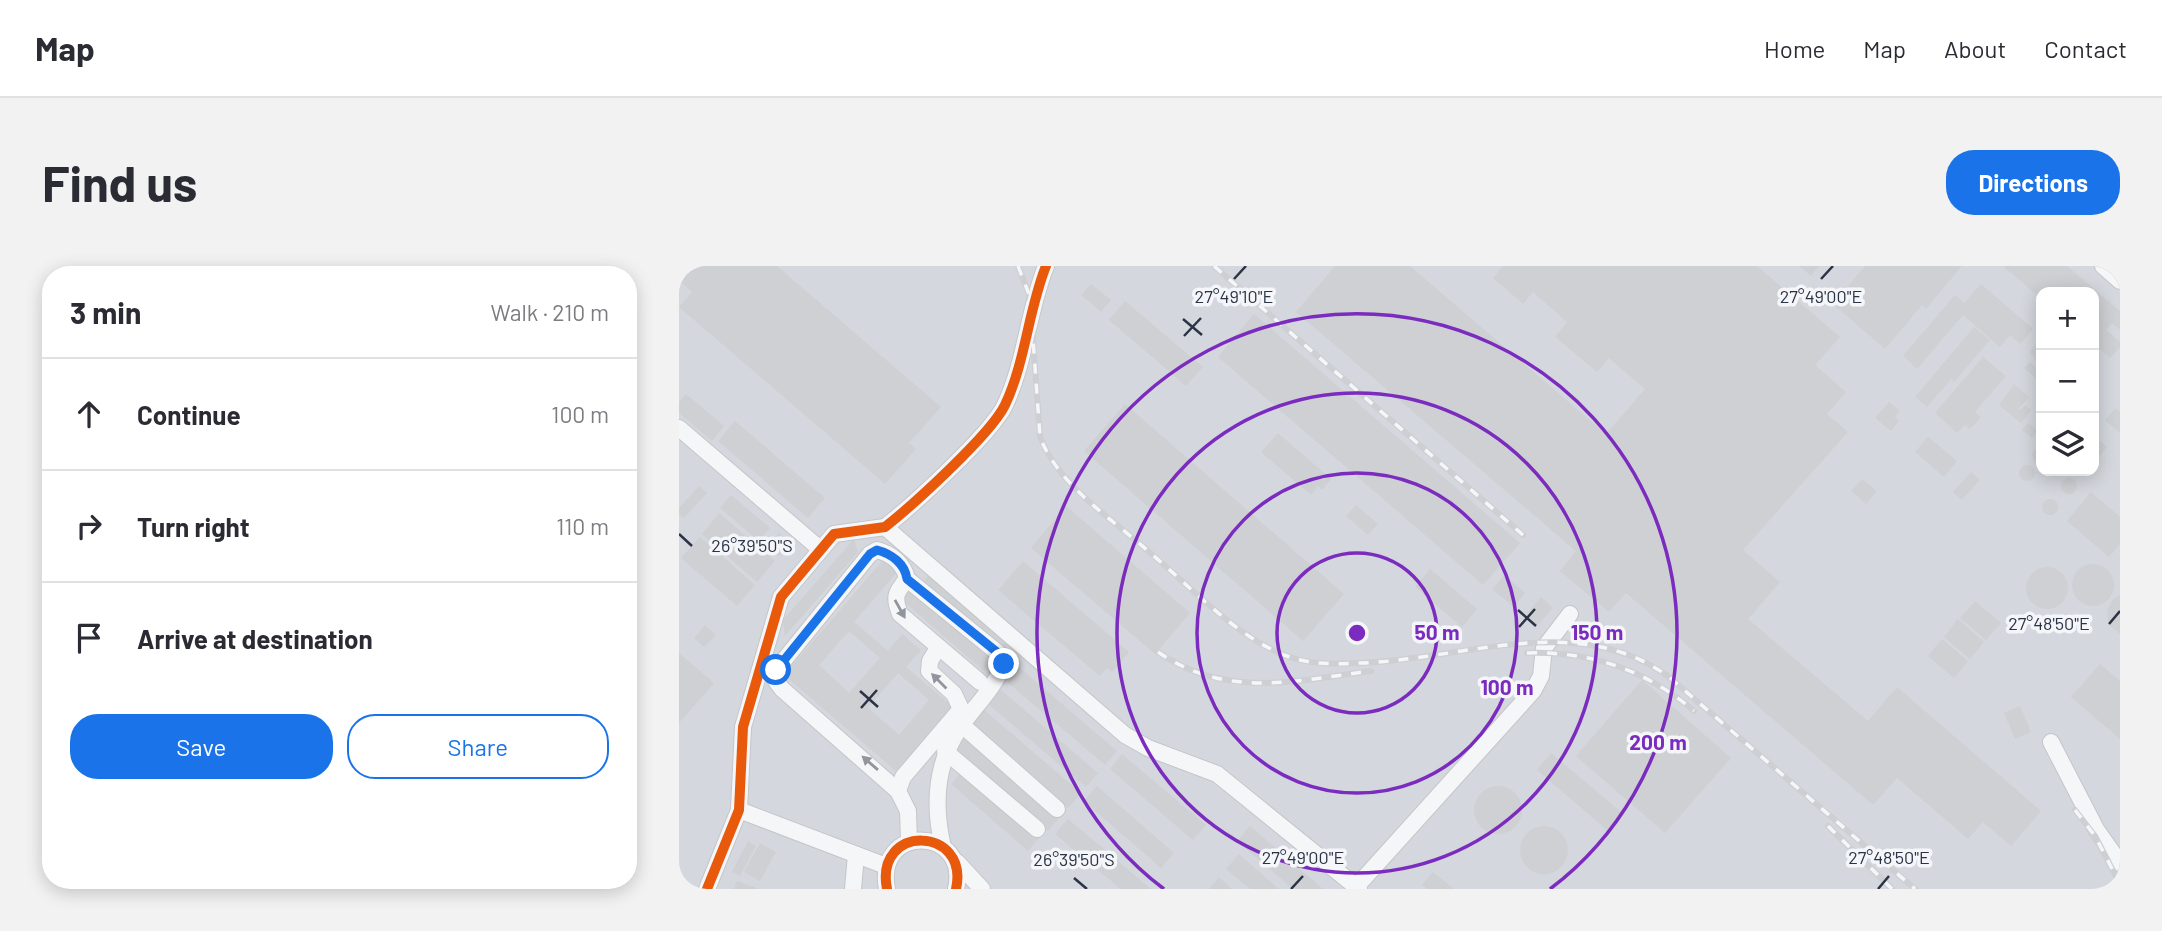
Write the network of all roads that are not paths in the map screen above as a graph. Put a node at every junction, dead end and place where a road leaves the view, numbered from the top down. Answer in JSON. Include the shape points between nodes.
{"nodes":[{"id":1,"x":1046,"y":266,"type":"edge"},
{"id":2,"x":2103,"y":266,"type":"edge"},
{"id":3,"x":2120,"y":281,"type":"edge"},
{"id":4,"x":679,"y":428,"type":"edge"},
{"id":5,"x":885,"y":527,"type":"junction"},
{"id":6,"x":820,"y":549,"type":"junction"},
{"id":7,"x":907,"y":579,"type":"junction"},
{"id":8,"x":1570,"y":614,"type":"dead end"},
{"id":9,"x":938,"y":648,"type":"junction"},
{"id":10,"x":988,"y":682,"type":"junction"},
{"id":11,"x":962,"y":705,"type":"junction"},
{"id":12,"x":962,"y":725,"type":"junction"},
{"id":13,"x":2051,"y":742,"type":"dead end"},
{"id":14,"x":945,"y":751,"type":"junction"},
{"id":15,"x":898,"y":791,"type":"junction"},
{"id":16,"x":1057,"y":809,"type":"dead end"},
{"id":17,"x":739,"y":810,"type":"junction"},
{"id":18,"x":1037,"y":829,"type":"dead end"},
{"id":19,"x":909,"y":842,"type":"junction"},
{"id":20,"x":947,"y":851,"type":"junction"},
{"id":21,"x":856,"y":855,"type":"junction"},
{"id":22,"x":2120,"y":863,"type":"edge"},
{"id":23,"x":886,"y":866,"type":"junction"},
{"id":24,"x":1357,"y":888,"type":"edge"},
{"id":25,"x":707,"y":889,"type":"edge"},
{"id":26,"x":853,"y":889,"type":"edge"},
{"id":27,"x":887,"y":889,"type":"edge"},
{"id":28,"x":956,"y":889,"type":"edge"},
{"id":29,"x":982,"y":889,"type":"edge"}],
"edges":[{"from":1,"to":5,"type":"street","via":[[1028,340],[997,418]]},
{"from":2,"to":3,"type":"street"},
{"from":4,"to":6,"type":"street"},
{"from":5,"to":6,"type":"street","via":[[840,532]]},
{"from":5,"to":24,"type":"street","via":[[1125,735],[1217,774]]},
{"from":6,"to":17,"type":"street","via":[[781,597],[758,671],[743,727]]},
{"from":7,"to":9,"type":"street","one_way":true,"via":[[894,600],[900,614]]},
{"from":7,"to":10,"type":"street","via":[[1003,657],[1004,664]]},
{"from":15,"to":7,"type":"street","one_way":true,"via":[[782,689],[776,670],[870,554],[885,552],[905,569]]},
{"from":8,"to":24,"type":"street","via":[[1544,648],[1541,676],[1533,691]]},
{"from":9,"to":10,"type":"street"},
{"from":11,"to":9,"type":"street","one_way":true,"via":[[929,671]]},
{"from":10,"to":11,"type":"street"},
{"from":10,"to":12,"type":"street"},
{"from":11,"to":15,"type":"street","via":[[960,713],[903,777]]},
{"from":12,"to":14,"type":"street"},
{"from":12,"to":16,"type":"street"},
{"from":13,"to":22,"type":"street","via":[[2096,829]]},
{"from":14,"to":18,"type":"street"},
{"from":14,"to":20,"type":"street","via":[[936,814]]},
{"from":15,"to":19,"type":"street","via":[[908,811]]},
{"from":17,"to":21,"type":"street"},
{"from":17,"to":25,"type":"street"},
{"from":19,"to":20,"type":"street","via":[[932,841]]},
{"from":19,"to":23,"type":"street","via":[[899,847]]},
{"from":20,"to":28,"type":"street","via":[[958,877]]},
{"from":20,"to":29,"type":"street"},
{"from":21,"to":23,"type":"street"},
{"from":21,"to":26,"type":"street"},
{"from":23,"to":27,"type":"street"}]}
